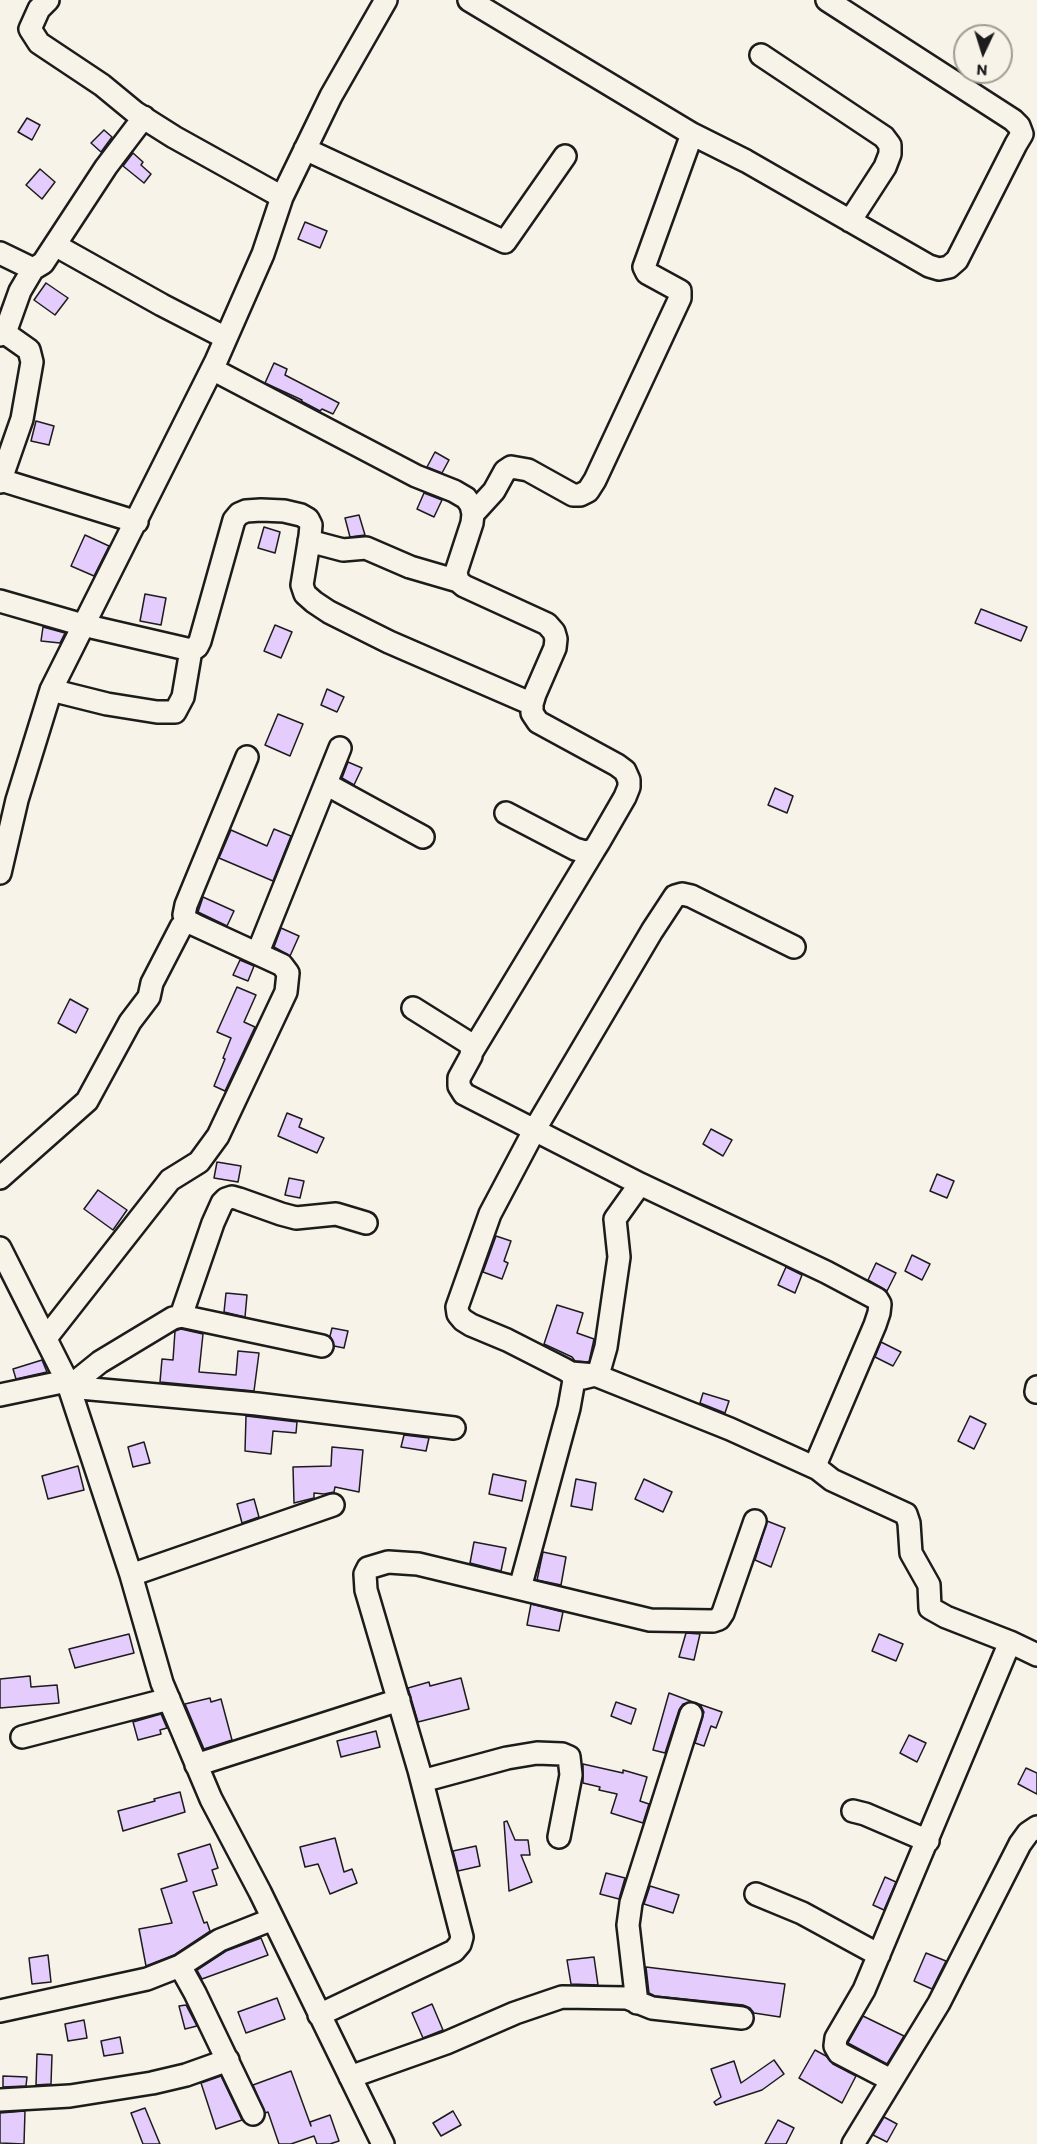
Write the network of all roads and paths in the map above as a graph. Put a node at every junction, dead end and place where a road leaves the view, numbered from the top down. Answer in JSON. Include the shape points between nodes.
{"nodes":[{"id":1,"x":48,"y":0,"type":"edge"},
{"id":2,"x":386,"y":0,"type":"edge"},
{"id":3,"x":469,"y":0,"type":"edge"},
{"id":4,"x":827,"y":0,"type":"edge"},
{"id":5,"x":761,"y":55,"type":"dead end"},
{"id":6,"x":144,"y":117,"type":"junction"},
{"id":7,"x":692,"y":134,"type":"junction"},
{"id":8,"x":305,"y":149,"type":"junction"},
{"id":9,"x":565,"y":156,"type":"dead end"},
{"id":10,"x":282,"y":197,"type":"junction"},
{"id":11,"x":850,"y":220,"type":"junction"},
{"id":12,"x":54,"y":245,"type":"junction"},
{"id":13,"x":0,"y":253,"type":"edge"},
{"id":14,"x":33,"y":269,"type":"junction"},
{"id":15,"x":2,"y":334,"type":"edge"},
{"id":16,"x":226,"y":338,"type":"junction"},
{"id":17,"x":212,"y":369,"type":"junction"},
{"id":18,"x":1,"y":481,"type":"edge"},
{"id":19,"x":474,"y":514,"type":"junction"},
{"id":20,"x":136,"y":522,"type":"junction"},
{"id":21,"x":309,"y":542,"type":"junction"},
{"id":22,"x":458,"y":581,"type":"junction"},
{"id":23,"x":0,"y":602,"type":"edge"},
{"id":24,"x":83,"y":625,"type":"junction"},
{"id":25,"x":191,"y":650,"type":"junction"},
{"id":26,"x":51,"y":690,"type":"junction"},
{"id":27,"x":532,"y":704,"type":"junction"},
{"id":28,"x":340,"y":748,"type":"dead end"},
{"id":29,"x":247,"y":757,"type":"dead end"},
{"id":30,"x":326,"y":784,"type":"junction"},
{"id":31,"x":506,"y":813,"type":"dead end"},
{"id":32,"x":423,"y":837,"type":"dead end"},
{"id":33,"x":594,"y":850,"type":"junction"},
{"id":34,"x":0,"y":873,"type":"edge"},
{"id":35,"x":187,"y":921,"type":"junction"},
{"id":36,"x":794,"y":947,"type":"dead end"},
{"id":37,"x":258,"y":952,"type":"junction"},
{"id":38,"x":413,"y":1008,"type":"dead end"},
{"id":39,"x":473,"y":1050,"type":"junction"},
{"id":40,"x":535,"y":1130,"type":"junction"},
{"id":41,"x":0,"y":1178,"type":"edge"},
{"id":42,"x":640,"y":1184,"type":"junction"},
{"id":43,"x":366,"y":1223,"type":"dead end"},
{"id":44,"x":0,"y":1248,"type":"edge"},
{"id":45,"x":181,"y":1316,"type":"junction"},
{"id":46,"x":46,"y":1338,"type":"junction"},
{"id":47,"x":322,"y":1346,"type":"dead end"},
{"id":48,"x":580,"y":1376,"type":"junction"},
{"id":49,"x":68,"y":1384,"type":"junction"},
{"id":50,"x":0,"y":1395,"type":"edge"},
{"id":51,"x":454,"y":1428,"type":"dead end"},
{"id":52,"x":818,"y":1469,"type":"junction"},
{"id":53,"x":333,"y":1505,"type":"dead end"},
{"id":54,"x":756,"y":1521,"type":"dead end"},
{"id":55,"x":131,"y":1575,"type":"junction"},
{"id":56,"x":520,"y":1588,"type":"junction"},
{"id":57,"x":1010,"y":1642,"type":"junction"},
{"id":58,"x":1037,"y":1655,"type":"edge"},
{"id":59,"x":169,"y":1699,"type":"junction"},
{"id":60,"x":399,"y":1700,"type":"junction"},
{"id":61,"x":691,"y":1714,"type":"dead end"},
{"id":62,"x":22,"y":1737,"type":"dead end"},
{"id":63,"x":196,"y":1765,"type":"junction"},
{"id":64,"x":422,"y":1781,"type":"junction"},
{"id":65,"x":853,"y":1811,"type":"dead end"},
{"id":66,"x":1037,"y":1827,"type":"edge"},
{"id":67,"x":559,"y":1837,"type":"dead end"},
{"id":68,"x":928,"y":1841,"type":"junction"},
{"id":69,"x":756,"y":1894,"type":"dead end"},
{"id":70,"x":273,"y":1919,"type":"junction"},
{"id":71,"x":879,"y":1955,"type":"junction"},
{"id":72,"x":180,"y":1966,"type":"junction"},
{"id":73,"x":637,"y":2003,"type":"junction"},
{"id":74,"x":0,"y":2011,"type":"edge"},
{"id":75,"x":319,"y":2015,"type":"junction"},
{"id":76,"x":742,"y":2018,"type":"dead end"},
{"id":77,"x":228,"y":2060,"type":"junction"},
{"id":78,"x":350,"y":2077,"type":"junction"},
{"id":79,"x":891,"y":2080,"type":"junction"},
{"id":80,"x":0,"y":2100,"type":"edge"},
{"id":81,"x":254,"y":2114,"type":"dead end"},
{"id":82,"x":383,"y":2144,"type":"edge"},
{"id":83,"x":853,"y":2144,"type":"edge"}],
"edges":[{"from":1,"to":6,"type":"street","via":[[32,21],[33,37]]},
{"from":2,"to":8,"type":"street"},
{"from":3,"to":7,"type":"street"},
{"from":4,"to":11,"type":"street","via":[[1013,120],[1022,134],[957,260],[949,267],[929,266]]},
{"from":5,"to":11,"type":"street","via":[[884,137],[890,145],[885,167]]},
{"from":6,"to":10,"type":"street"},
{"from":6,"to":12,"type":"street"},
{"from":7,"to":11,"type":"street"},
{"from":7,"to":19,"type":"street","via":[[644,267],[647,273],[680,291],[680,298],[595,480],[588,491],[573,495],[528,470],[511,467]]},
{"from":8,"to":9,"type":"street","via":[[505,242]]},
{"from":8,"to":10,"type":"street"},
{"from":10,"to":16,"type":"street","via":[[263,254]]},
{"from":12,"to":14,"type":"street","via":[[43,263]]},
{"from":12,"to":16,"type":"street"},
{"from":13,"to":14,"type":"street"},
{"from":14,"to":15,"type":"street"},
{"from":15,"to":18,"type":"street","via":[[29,350],[32,362],[22,419]]},
{"from":16,"to":17,"type":"street"},
{"from":17,"to":19,"type":"street","via":[[416,476],[454,491],[466,498]]},
{"from":17,"to":20,"type":"street"},
{"from":18,"to":20,"type":"street"},
{"from":19,"to":22,"type":"street","via":[[456,572]]},
{"from":20,"to":24,"type":"street"},
{"from":21,"to":22,"type":"street","via":[[343,550],[366,548],[410,567]]},
{"from":21,"to":25,"type":"street","via":[[311,525],[301,514],[261,510],[239,514],[234,520],[201,641]]},
{"from":21,"to":27,"type":"street","via":[[302,585],[314,602],[389,642]]},
{"from":22,"to":27,"type":"street","via":[[546,624],[554,632],[555,648]]},
{"from":23,"to":24,"type":"street"},
{"from":24,"to":25,"type":"street"},
{"from":24,"to":26,"type":"street"},
{"from":25,"to":26,"type":"street","via":[[183,697],[176,712],[107,704]]},
{"from":26,"to":34,"type":"street","via":[[17,800]]},
{"from":27,"to":33,"type":"street","via":[[538,722],[617,765],[629,780],[625,797]]},
{"from":28,"to":30,"type":"street"},
{"from":29,"to":35,"type":"street","via":[[186,905]]},
{"from":30,"to":32,"type":"street"},
{"from":30,"to":37,"type":"street"},
{"from":31,"to":33,"type":"street","via":[[574,849]]},
{"from":33,"to":39,"type":"street"},
{"from":35,"to":37,"type":"street"},
{"from":35,"to":41,"type":"street","via":[[152,983],[149,997],[130,1022],[87,1101]]},
{"from":36,"to":40,"type":"street","via":[[691,897],[675,896]]},
{"from":37,"to":46,"type":"street","via":[[282,965],[288,973],[286,992],[218,1136],[199,1162],[170,1180]]},
{"from":38,"to":39,"type":"street","via":[[467,1040]]},
{"from":39,"to":40,"type":"street","via":[[459,1078],[464,1094]]},
{"from":40,"to":42,"type":"street"},
{"from":40,"to":48,"type":"street","via":[[490,1214],[457,1306],[458,1314],[471,1325]]},
{"from":42,"to":48,"type":"street","via":[[615,1219],[619,1257],[600,1368]]},
{"from":42,"to":52,"type":"street","via":[[877,1299],[877,1319],[817,1461]]},
{"from":43,"to":45,"type":"street","via":[[327,1213],[296,1218],[232,1197],[226,1199],[213,1223]]},
{"from":44,"to":46,"type":"street"},
{"from":45,"to":47,"type":"street"},
{"from":45,"to":49,"type":"street"},
{"from":46,"to":49,"type":"street"},
{"from":48,"to":52,"type":"street","via":[[730,1429]]},
{"from":48,"to":56,"type":"street"},
{"from":49,"to":50,"type":"street"},
{"from":49,"to":51,"type":"street"},
{"from":49,"to":55,"type":"street"},
{"from":52,"to":57,"type":"street","via":[[832,1480],[906,1514],[911,1553],[929,1585],[930,1608]]},
{"from":53,"to":55,"type":"street"},
{"from":54,"to":56,"type":"street","via":[[723,1613],[713,1621],[650,1620]]},
{"from":55,"to":59,"type":"street"},
{"from":56,"to":60,"type":"street","via":[[400,1562],[368,1568],[366,1590]]},
{"from":57,"to":58,"type":"street"},
{"from":57,"to":68,"type":"street"},
{"from":59,"to":62,"type":"street"},
{"from":59,"to":63,"type":"street"},
{"from":60,"to":63,"type":"street"},
{"from":60,"to":64,"type":"street"},
{"from":61,"to":73,"type":"street","via":[[631,1903],[628,1925]]},
{"from":63,"to":70,"type":"street"},
{"from":64,"to":67,"type":"street","via":[[507,1758],[562,1754],[569,1757],[571,1775]]},
{"from":64,"to":75,"type":"street","via":[[462,1937],[460,1944],[447,1955]]},
{"from":65,"to":68,"type":"street"},
{"from":66,"to":79,"type":"street","via":[[1020,1844],[939,2003]]},
{"from":68,"to":71,"type":"street"},
{"from":69,"to":71,"type":"street","via":[[802,1913]]},
{"from":70,"to":72,"type":"street","via":[[220,1940]]},
{"from":70,"to":75,"type":"street"},
{"from":71,"to":79,"type":"street","via":[[835,2046],[839,2053]]},
{"from":72,"to":74,"type":"street","via":[[147,1979]]},
{"from":72,"to":77,"type":"street"},
{"from":73,"to":76,"type":"street","via":[[675,2012]]},
{"from":73,"to":78,"type":"street","via":[[610,1997],[552,1999]]},
{"from":75,"to":78,"type":"street"},
{"from":77,"to":80,"type":"street","via":[[152,2083],[70,2096]]},
{"from":77,"to":81,"type":"street"},
{"from":78,"to":82,"type":"street"},
{"from":79,"to":83,"type":"street"}]}
